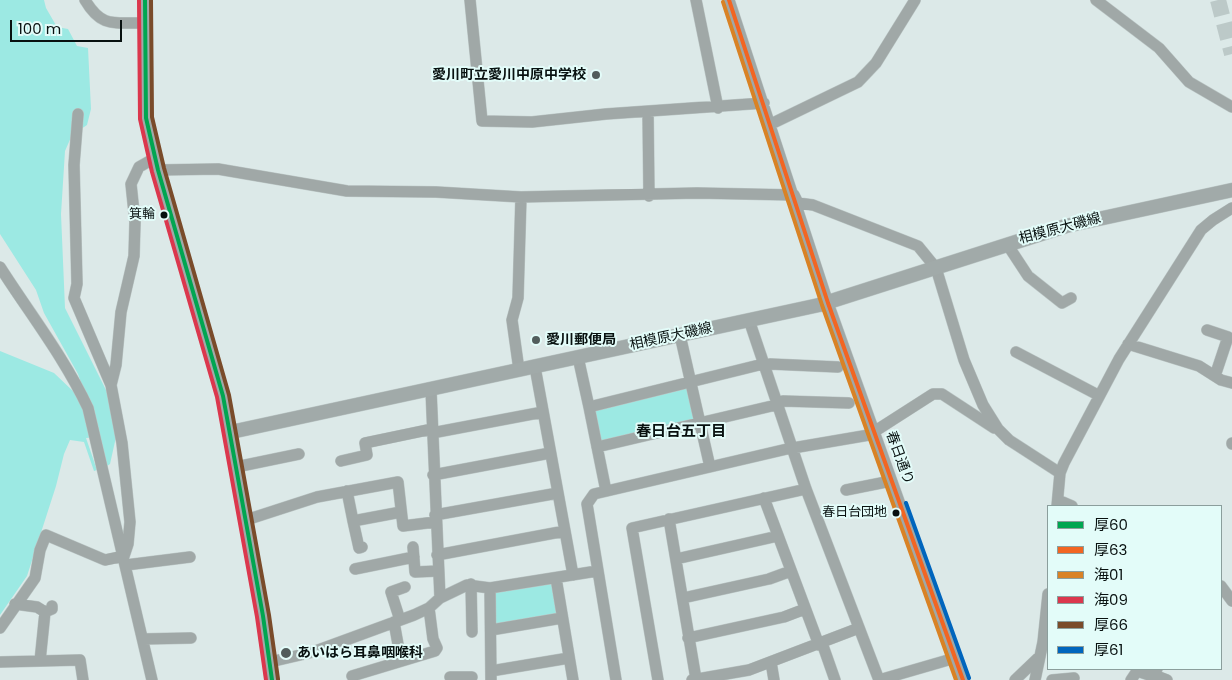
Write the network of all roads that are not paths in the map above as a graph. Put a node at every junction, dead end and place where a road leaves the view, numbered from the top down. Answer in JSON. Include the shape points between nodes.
{"nodes":[{"id":1,"x":85,"y":0,"type":"edge"},
{"id":2,"x":145,"y":0,"type":"edge"},
{"id":3,"x":470,"y":0,"type":"edge"},
{"id":4,"x":696,"y":0,"type":"edge"},
{"id":5,"x":729,"y":0,"type":"edge"},
{"id":6,"x":915,"y":0,"type":"edge"},
{"id":7,"x":1096,"y":0,"type":"edge"},
{"id":8,"x":145,"y":23,"type":"junction"},
{"id":9,"x":764,"y":103,"type":"junction"},
{"id":10,"x":1232,"y":107,"type":"edge"},
{"id":11,"x":718,"y":108,"type":"junction"},
{"id":12,"x":648,"y":112,"type":"junction"},
{"id":13,"x":78,"y":114,"type":"dead end"},
{"id":14,"x":771,"y":124,"type":"junction"},
{"id":15,"x":156,"y":164,"type":"junction"},
{"id":16,"x":1232,"y":190,"type":"edge"},
{"id":17,"x":794,"y":195,"type":"junction"},
{"id":18,"x":649,"y":196,"type":"junction"},
{"id":19,"x":521,"y":197,"type":"junction"},
{"id":20,"x":1232,"y":208,"type":"edge"},
{"id":21,"x":1006,"y":244,"type":"junction"},
{"id":22,"x":0,"y":267,"type":"edge"},
{"id":23,"x":936,"y":268,"type":"junction"},
{"id":24,"x":1071,"y":298,"type":"dead end"},
{"id":25,"x":828,"y":303,"type":"junction"},
{"id":26,"x":749,"y":320,"type":"junction"},
{"id":27,"x":1208,"y":330,"type":"dead end"},
{"id":28,"x":680,"y":335,"type":"junction"},
{"id":29,"x":1128,"y":344,"type":"junction"},
{"id":30,"x":1016,"y":352,"type":"dead end"},
{"id":31,"x":578,"y":357,"type":"junction"},
{"id":32,"x":767,"y":364,"type":"junction"},
{"id":33,"x":535,"y":367,"type":"junction"},
{"id":34,"x":838,"y":367,"type":"dead end"},
{"id":35,"x":519,"y":370,"type":"junction"},
{"id":36,"x":1214,"y":376,"type":"junction"},
{"id":37,"x":690,"y":382,"type":"junction"},
{"id":38,"x":1232,"y":383,"type":"edge"},
{"id":39,"x":111,"y":385,"type":"junction"},
{"id":40,"x":431,"y":390,"type":"junction"},
{"id":41,"x":1098,"y":395,"type":"junction"},
{"id":42,"x":779,"y":403,"type":"junction"},
{"id":43,"x":849,"y":403,"type":"dead end"},
{"id":44,"x":588,"y":407,"type":"junction"},
{"id":45,"x":543,"y":412,"type":"junction"},
{"id":46,"x":699,"y":423,"type":"junction"},
{"id":47,"x":998,"y":428,"type":"junction"},
{"id":48,"x":432,"y":431,"type":"junction"},
{"id":49,"x":231,"y":432,"type":"junction"},
{"id":50,"x":874,"y":432,"type":"junction"},
{"id":51,"x":597,"y":447,"type":"junction"},
{"id":52,"x":792,"y":449,"type":"junction"},
{"id":53,"x":550,"y":453,"type":"junction"},
{"id":54,"x":299,"y":454,"type":"dead end"},
{"id":55,"x":341,"y":461,"type":"dead end"},
{"id":56,"x":236,"y":467,"type":"junction"},
{"id":57,"x":710,"y":467,"type":"junction"},
{"id":58,"x":1060,"y":473,"type":"junction"},
{"id":59,"x":433,"y":475,"type":"junction"},
{"id":60,"x":891,"y":481,"type":"junction"},
{"id":61,"x":806,"y":489,"type":"junction"},
{"id":62,"x":846,"y":490,"type":"dead end"},
{"id":63,"x":606,"y":491,"type":"junction"},
{"id":64,"x":347,"y":492,"type":"junction"},
{"id":65,"x":558,"y":493,"type":"junction"},
{"id":66,"x":764,"y":498,"type":"junction"},
{"id":67,"x":1057,"y":503,"type":"edge"},
{"id":68,"x":401,"y":512,"type":"junction"},
{"id":69,"x":435,"y":519,"type":"junction"},
{"id":70,"x":669,"y":519,"type":"junction"},
{"id":71,"x":246,"y":520,"type":"junction"},
{"id":72,"x":353,"y":521,"type":"junction"},
{"id":73,"x":565,"y":531,"type":"junction"},
{"id":74,"x":778,"y":536,"type":"junction"},
{"id":75,"x":359,"y":548,"type":"dead end"},
{"id":76,"x":437,"y":555,"type":"junction"},
{"id":77,"x":190,"y":557,"type":"dead end"},
{"id":78,"x":676,"y":559,"type":"junction"},
{"id":79,"x":125,"y":560,"type":"junction"},
{"id":80,"x":362,"y":569,"type":"dead end"},
{"id":81,"x":438,"y":570,"type":"junction"},
{"id":82,"x":598,"y":571,"type":"junction"},
{"id":83,"x":791,"y":571,"type":"junction"},
{"id":84,"x":573,"y":575,"type":"junction"},
{"id":85,"x":556,"y":578,"type":"junction"},
{"id":86,"x":471,"y":584,"type":"junction"},
{"id":87,"x":405,"y":587,"type":"dead end"},
{"id":88,"x":490,"y":588,"type":"junction"},
{"id":89,"x":1225,"y":589,"type":"edge"},
{"id":90,"x":440,"y":598,"type":"junction"},
{"id":91,"x":683,"y":598,"type":"junction"},
{"id":92,"x":1232,"y":601,"type":"edge"},
{"id":93,"x":15,"y":604,"type":"junction"},
{"id":94,"x":1047,"y":604,"type":"edge"},
{"id":95,"x":429,"y":608,"type":"junction"},
{"id":96,"x":805,"y":609,"type":"junction"},
{"id":97,"x":562,"y":618,"type":"junction"},
{"id":98,"x":397,"y":621,"type":"junction"},
{"id":99,"x":0,"y":628,"type":"edge"},
{"id":100,"x":859,"y":628,"type":"junction"},
{"id":101,"x":491,"y":630,"type":"junction"},
{"id":102,"x":472,"y":632,"type":"dead end"},
{"id":103,"x":186,"y":636,"type":"dead end"},
{"id":104,"x":688,"y":638,"type":"junction"},
{"id":105,"x":143,"y":639,"type":"junction"},
{"id":106,"x":820,"y":644,"type":"junction"},
{"id":107,"x":569,"y":658,"type":"junction"},
{"id":108,"x":955,"y":658,"type":"junction"},
{"id":109,"x":1038,"y":658,"type":"junction"},
{"id":110,"x":401,"y":660,"type":"junction"},
{"id":111,"x":40,"y":661,"type":"junction"},
{"id":112,"x":0,"y":662,"type":"edge"},
{"id":113,"x":270,"y":662,"type":"junction"},
{"id":114,"x":771,"y":662,"type":"junction"},
{"id":115,"x":1155,"y":672,"type":"edge"},
{"id":116,"x":491,"y":675,"type":"edge"},
{"id":117,"x":359,"y":677,"type":"edge"},
{"id":118,"x":450,"y":677,"type":"dead end"},
{"id":119,"x":472,"y":677,"type":"dead end"},
{"id":120,"x":1074,"y":678,"type":"dead end"},
{"id":121,"x":83,"y":680,"type":"edge"},
{"id":122,"x":152,"y":680,"type":"edge"},
{"id":123,"x":272,"y":680,"type":"edge"},
{"id":124,"x":573,"y":680,"type":"edge"},
{"id":125,"x":616,"y":680,"type":"edge"},
{"id":126,"x":658,"y":680,"type":"edge"},
{"id":127,"x":694,"y":680,"type":"edge"},
{"id":128,"x":774,"y":680,"type":"edge"},
{"id":129,"x":835,"y":680,"type":"edge"},
{"id":130,"x":879,"y":680,"type":"edge"},
{"id":131,"x":963,"y":680,"type":"edge"},
{"id":132,"x":1015,"y":680,"type":"edge"},
{"id":133,"x":1035,"y":680,"type":"edge"},
{"id":134,"x":1052,"y":680,"type":"edge"},
{"id":135,"x":1131,"y":680,"type":"edge"},
{"id":136,"x":1167,"y":680,"type":"edge"}],
"edges":[{"from":1,"to":8,"type":"street","via":[[98,18],[106,22]]},
{"from":2,"to":8,"type":"main road"},
{"from":3,"to":12,"type":"street","via":[[482,121],[532,122]]},
{"from":4,"to":11,"type":"street"},
{"from":5,"to":9,"type":"street","name":"春日通り"},
{"from":6,"to":14,"type":"street","via":[[863,78]]},
{"from":7,"to":10,"type":"street","via":[[1159,48],[1189,82]]},
{"from":8,"to":15,"type":"main road","via":[[146,118]]},
{"from":9,"to":11,"type":"street"},
{"from":9,"to":14,"type":"street","name":"春日通り"},
{"from":11,"to":12,"type":"street"},
{"from":12,"to":18,"type":"street"},
{"from":13,"to":39,"type":"street","via":[[74,165],[77,284],[74,298]]},
{"from":14,"to":17,"type":"street","name":"春日通り"},
{"from":15,"to":19,"type":"street","via":[[218,169],[347,190]]},
{"from":15,"to":39,"type":"street","via":[[138,167],[131,184],[134,256],[121,312]]},
{"from":15,"to":49,"type":"main road"},
{"from":16,"to":21,"type":"main road","name":"相模原大磯線","via":[[1086,222]]},
{"from":17,"to":18,"type":"street"},
{"from":17,"to":23,"type":"street","via":[[798,203],[813,204],[918,246]]},
{"from":17,"to":25,"type":"street","name":"春日通り"},
{"from":18,"to":19,"type":"street"},
{"from":19,"to":35,"type":"street","via":[[519,290],[512,320]]},
{"from":20,"to":29,"type":"street","via":[[1201,230]]},
{"from":21,"to":23,"type":"main road","name":"相模原大磯線"},
{"from":21,"to":24,"type":"street","via":[[1028,276],[1062,303]]},
{"from":22,"to":79,"type":"street","via":[[73,376],[88,408]]},
{"from":23,"to":25,"type":"main road","name":"相模原大磯線"},
{"from":23,"to":47,"type":"street","via":[[974,387]]},
{"from":25,"to":26,"type":"main road","name":"相模原大磯線"},
{"from":25,"to":50,"type":"street","name":"春日通り"},
{"from":26,"to":28,"type":"main road","name":"相模原大磯線"},
{"from":26,"to":32,"type":"street"},
{"from":27,"to":36,"type":"street","via":[[1228,337]]},
{"from":28,"to":31,"type":"main road","name":"相模原大磯線"},
{"from":28,"to":37,"type":"street"},
{"from":29,"to":36,"type":"street","via":[[1199,366]]},
{"from":29,"to":41,"type":"street"},
{"from":30,"to":41,"type":"street"},
{"from":31,"to":33,"type":"main road","name":"相模原大磯線"},
{"from":31,"to":44,"type":"street"},
{"from":32,"to":34,"type":"street"},
{"from":32,"to":37,"type":"street"},
{"from":32,"to":42,"type":"street"},
{"from":33,"to":35,"type":"main road","name":"相模原大磯線"},
{"from":33,"to":45,"type":"street"},
{"from":35,"to":40,"type":"main road","name":"相模原大磯線"},
{"from":36,"to":38,"type":"street"},
{"from":37,"to":44,"type":"street"},
{"from":37,"to":46,"type":"street"},
{"from":39,"to":79,"type":"street","via":[[122,443],[130,522]]},
{"from":40,"to":48,"type":"street"},
{"from":40,"to":49,"type":"main road","name":"相模原大磯線"},
{"from":41,"to":58,"type":"street"},
{"from":42,"to":43,"type":"street"},
{"from":42,"to":46,"type":"street"},
{"from":42,"to":52,"type":"street"},
{"from":44,"to":51,"type":"street"},
{"from":45,"to":48,"type":"street"},
{"from":45,"to":53,"type":"street"},
{"from":46,"to":51,"type":"street"},
{"from":46,"to":57,"type":"street"},
{"from":47,"to":50,"type":"street","via":[[942,394],[933,394]]},
{"from":47,"to":58,"type":"street","via":[[1009,440]]},
{"from":48,"to":55,"type":"street","via":[[365,443],[368,459]]},
{"from":48,"to":59,"type":"street"},
{"from":49,"to":56,"type":"main road"},
{"from":50,"to":52,"type":"street"},
{"from":50,"to":60,"type":"street","name":"春日通り"},
{"from":51,"to":63,"type":"street"},
{"from":52,"to":57,"type":"street"},
{"from":52,"to":61,"type":"street"},
{"from":53,"to":59,"type":"street"},
{"from":53,"to":65,"type":"street"},
{"from":54,"to":56,"type":"street"},
{"from":56,"to":71,"type":"main road"},
{"from":57,"to":63,"type":"street"},
{"from":58,"to":67,"type":"street"},
{"from":59,"to":69,"type":"street"},
{"from":60,"to":62,"type":"street"},
{"from":60,"to":108,"type":"street","name":"春日通り"},
{"from":61,"to":66,"type":"street"},
{"from":61,"to":100,"type":"street"},
{"from":63,"to":82,"type":"street","via":[[594,494],[587,504]]},
{"from":64,"to":68,"type":"street","via":[[398,482]]},
{"from":64,"to":71,"type":"street","via":[[317,497]]},
{"from":64,"to":72,"type":"street"},
{"from":65,"to":69,"type":"street"},
{"from":65,"to":73,"type":"street"},
{"from":66,"to":70,"type":"street"},
{"from":66,"to":74,"type":"street"},
{"from":68,"to":69,"type":"street","via":[[402,526]]},
{"from":68,"to":72,"type":"street"},
{"from":69,"to":76,"type":"street"},
{"from":70,"to":78,"type":"street"},
{"from":70,"to":126,"type":"street","via":[[632,528]]},
{"from":71,"to":113,"type":"main road"},
{"from":72,"to":75,"type":"street"},
{"from":73,"to":76,"type":"street"},
{"from":73,"to":84,"type":"street"},
{"from":74,"to":78,"type":"street"},
{"from":74,"to":83,"type":"street"},
{"from":76,"to":81,"type":"street"},
{"from":77,"to":79,"type":"street"},
{"from":78,"to":91,"type":"street"},
{"from":79,"to":93,"type":"street","via":[[105,560],[46,536],[35,578]]},
{"from":79,"to":105,"type":"street"},
{"from":80,"to":81,"type":"street","via":[[413,552],[415,572]]},
{"from":81,"to":90,"type":"street"},
{"from":82,"to":84,"type":"street"},
{"from":82,"to":125,"type":"street"},
{"from":83,"to":91,"type":"street"},
{"from":83,"to":96,"type":"street"},
{"from":84,"to":85,"type":"street"},
{"from":85,"to":88,"type":"street"},
{"from":85,"to":97,"type":"street"},
{"from":86,"to":88,"type":"street"},
{"from":86,"to":90,"type":"street"},
{"from":86,"to":102,"type":"street"},
{"from":87,"to":98,"type":"street","via":[[386,593]]},
{"from":88,"to":101,"type":"street"},
{"from":89,"to":92,"type":"street"},
{"from":90,"to":95,"type":"street"},
{"from":91,"to":104,"type":"street"},
{"from":93,"to":99,"type":"street"},
{"from":93,"to":111,"type":"street","via":[[48,609]]},
{"from":94,"to":109,"type":"street"},
{"from":95,"to":98,"type":"street"},
{"from":95,"to":110,"type":"street","via":[[437,648]]},
{"from":96,"to":104,"type":"street","via":[[784,617]]},
{"from":96,"to":106,"type":"street"},
{"from":97,"to":101,"type":"street"},
{"from":97,"to":107,"type":"street"},
{"from":98,"to":110,"type":"street"},
{"from":98,"to":113,"type":"street","via":[[313,652]]},
{"from":100,"to":106,"type":"street"},
{"from":100,"to":130,"type":"street"},
{"from":101,"to":116,"type":"street"},
{"from":103,"to":105,"type":"street"},
{"from":104,"to":127,"type":"street"},
{"from":105,"to":122,"type":"street"},
{"from":106,"to":114,"type":"street"},
{"from":106,"to":129,"type":"street"},
{"from":107,"to":116,"type":"street"},
{"from":107,"to":124,"type":"street"},
{"from":108,"to":130,"type":"street"},
{"from":108,"to":131,"type":"street","name":"春日通り"},
{"from":109,"to":132,"type":"street"},
{"from":109,"to":133,"type":"street"},
{"from":110,"to":117,"type":"street"},
{"from":111,"to":112,"type":"street"},
{"from":111,"to":121,"type":"street","via":[[80,660]]},
{"from":113,"to":123,"type":"main road"},
{"from":114,"to":127,"type":"street","via":[[749,670]]},
{"from":114,"to":128,"type":"street"},
{"from":115,"to":135,"type":"street","via":[[1137,672]]},
{"from":115,"to":136,"type":"street"},
{"from":118,"to":119,"type":"street"},
{"from":120,"to":134,"type":"street"}]}
